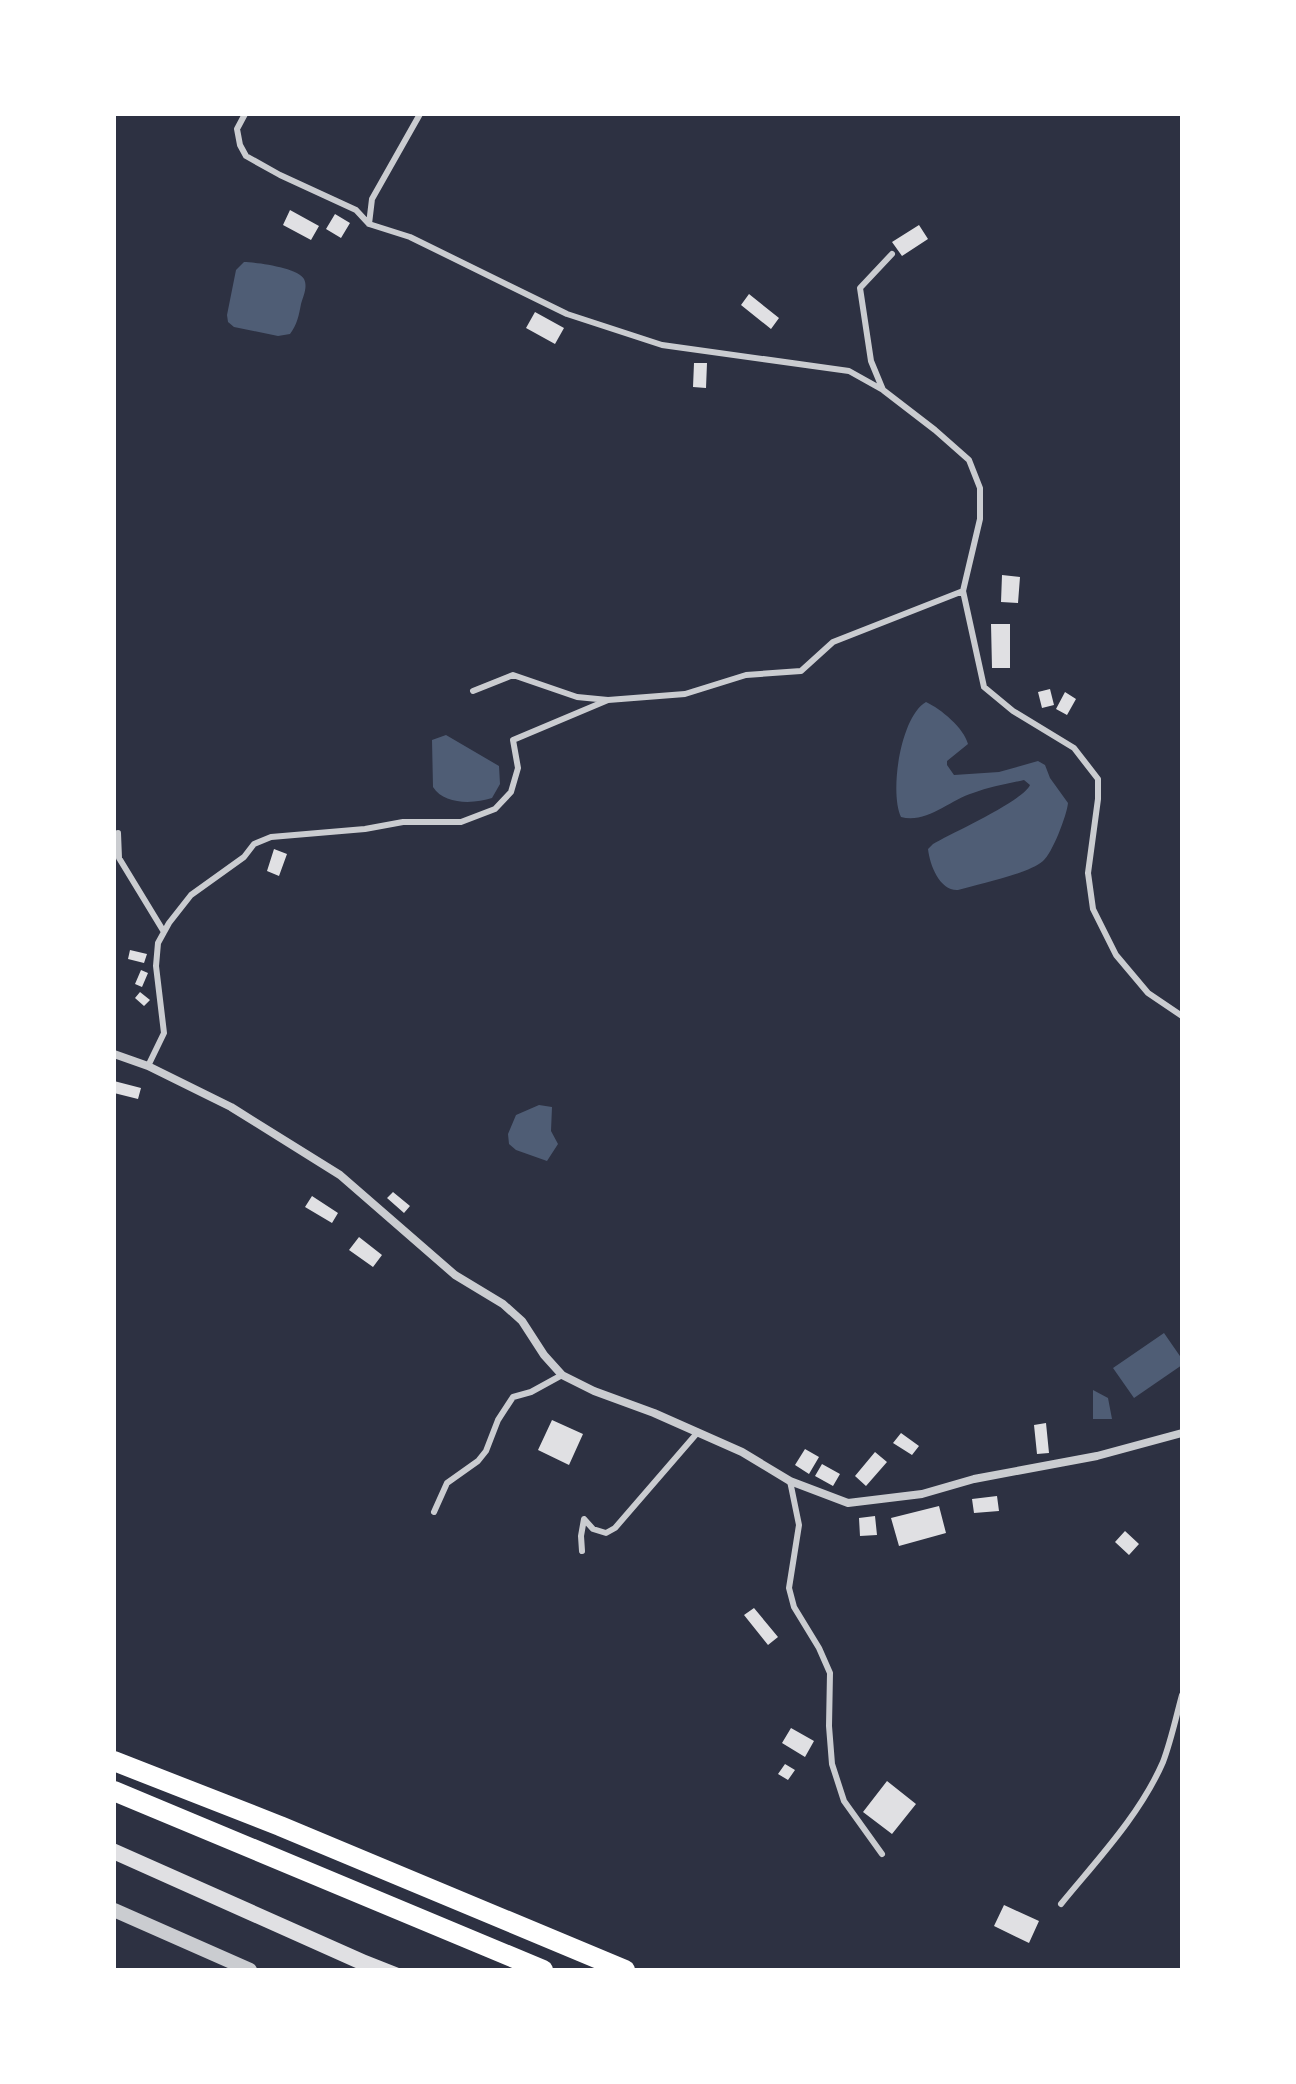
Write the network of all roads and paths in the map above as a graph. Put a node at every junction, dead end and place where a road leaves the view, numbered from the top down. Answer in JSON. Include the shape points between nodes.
{"nodes":[{"id":1,"x":245,"y":114,"type":"edge"},
{"id":2,"x":420,"y":114,"type":"edge"},
{"id":3,"x":369,"y":224,"type":"junction"},
{"id":4,"x":892,"y":254,"type":"dead end"},
{"id":5,"x":883,"y":390,"type":"junction"},
{"id":6,"x":963,"y":591,"type":"junction"},
{"id":7,"x":473,"y":691,"type":"dead end"},
{"id":8,"x":608,"y":700,"type":"junction"},
{"id":9,"x":118,"y":833,"type":"dead end"},
{"id":10,"x":164,"y":932,"type":"junction"},
{"id":11,"x":1182,"y":1016,"type":"edge"},
{"id":12,"x":114,"y":1054,"type":"edge"},
{"id":13,"x":148,"y":1066,"type":"junction"},
{"id":14,"x":562,"y":1375,"type":"junction"},
{"id":15,"x":698,"y":1432,"type":"junction"},
{"id":16,"x":1182,"y":1433,"type":"edge"},
{"id":17,"x":790,"y":1481,"type":"junction"},
{"id":18,"x":434,"y":1512,"type":"dead end"},
{"id":19,"x":582,"y":1551,"type":"dead end"},
{"id":20,"x":1182,"y":1695,"type":"edge"},
{"id":21,"x":114,"y":1761,"type":"edge"},
{"id":22,"x":114,"y":1791,"type":"edge"},
{"id":23,"x":882,"y":1854,"type":"dead end"},
{"id":24,"x":1061,"y":1904,"type":"dead end"},
{"id":25,"x":114,"y":1910,"type":"edge"},
{"id":26,"x":250,"y":1970,"type":"edge"},
{"id":27,"x":543,"y":1970,"type":"edge"},
{"id":28,"x":625,"y":1970,"type":"edge"}],
"edges":[{"from":1,"to":3,"type":"lane","via":[[237,129],[246,156],[356,210]]},
{"from":2,"to":3,"type":"lane","via":[[372,199]]},
{"from":3,"to":5,"type":"lane","via":[[410,237],[567,314],[662,345],[849,371]]},
{"from":4,"to":5,"type":"lane","via":[[860,288],[871,361]]},
{"from":5,"to":6,"type":"lane","via":[[969,460],[980,488],[980,519]]},
{"from":6,"to":8,"type":"lane","via":[[833,642],[801,671],[746,675],[685,694]]},
{"from":6,"to":11,"type":"lane","via":[[984,687],[1074,748],[1098,779],[1088,873],[1093,909],[1116,955],[1148,993]]},
{"from":7,"to":8,"type":"lane","via":[[513,675],[577,697]]},
{"from":8,"to":10,"type":"lane","via":[[513,740],[518,768],[511,792],[495,809],[461,822],[403,822],[271,837],[254,844],[191,895]]},
{"from":9,"to":10,"type":"lane","via":[[119,858]]},
{"from":10,"to":13,"type":"lane","via":[[156,966],[164,1033]]},
{"from":12,"to":13,"type":"street"},
{"from":13,"to":14,"type":"street","via":[[231,1107],[340,1175],[455,1275],[522,1321]]},
{"from":14,"to":15,"type":"street"},
{"from":14,"to":18,"type":"lane","via":[[513,1397],[486,1451],[447,1483]]},
{"from":15,"to":17,"type":"street"},
{"from":15,"to":19,"type":"lane","via":[[615,1528],[606,1533],[584,1519]]},
{"from":16,"to":17,"type":"street","via":[[873,1502],[848,1503]]},
{"from":17,"to":23,"type":"lane","via":[[799,1525],[789,1588],[830,1673],[832,1764],[844,1801]]},
{"from":20,"to":24,"type":"lane","via":[[1163,1762],[1143,1797]]},
{"from":21,"to":28,"type":"highway"},
{"from":22,"to":27,"type":"highway"},
{"from":25,"to":26,"type":"street"}]}
